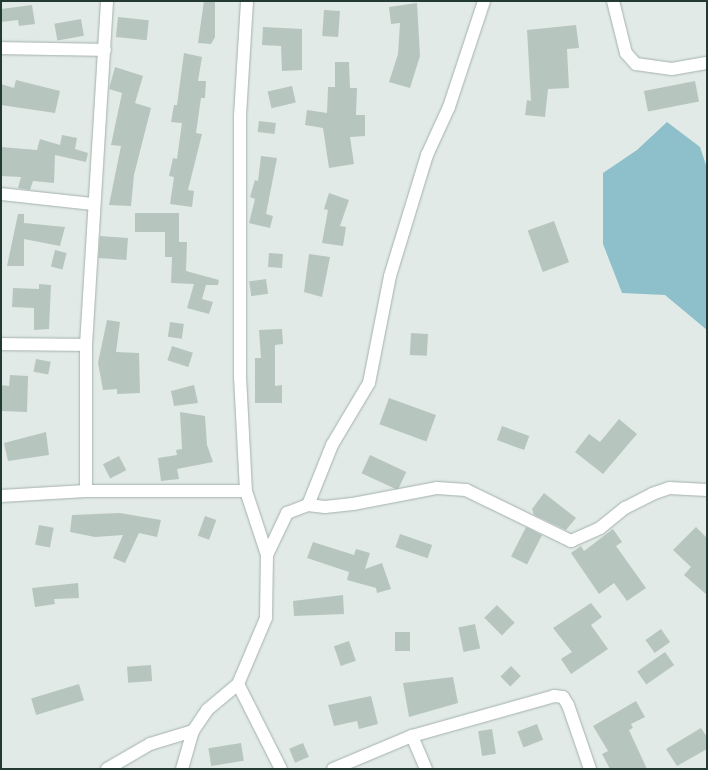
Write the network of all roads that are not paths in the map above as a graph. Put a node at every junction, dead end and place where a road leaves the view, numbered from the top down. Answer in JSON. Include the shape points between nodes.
{"nodes":[{"id":1,"x":107,"y":1,"type":"edge"},
{"id":2,"x":247,"y":1,"type":"edge"},
{"id":3,"x":484,"y":1,"type":"edge"},
{"id":4,"x":613,"y":1,"type":"edge"},
{"id":5,"x":1,"y":48,"type":"edge"},
{"id":6,"x":105,"y":50,"type":"junction"},
{"id":7,"x":707,"y":63,"type":"edge"},
{"id":8,"x":1,"y":194,"type":"edge"},
{"id":9,"x":93,"y":204,"type":"junction"},
{"id":10,"x":1,"y":344,"type":"edge"},
{"id":11,"x":86,"y":345,"type":"junction"},
{"id":12,"x":246,"y":490,"type":"junction"},
{"id":13,"x":707,"y":490,"type":"edge"},
{"id":14,"x":86,"y":491,"type":"junction"},
{"id":15,"x":1,"y":496,"type":"edge"},
{"id":16,"x":308,"y":504,"type":"junction"},
{"id":17,"x":266,"y":555,"type":"junction"},
{"id":18,"x":238,"y":684,"type":"junction"},
{"id":19,"x":193,"y":730,"type":"junction"},
{"id":20,"x":412,"y":736,"type":"junction"},
{"id":21,"x":107,"y":769,"type":"edge"},
{"id":22,"x":182,"y":769,"type":"edge"},
{"id":23,"x":281,"y":769,"type":"edge"},
{"id":24,"x":333,"y":769,"type":"edge"},
{"id":25,"x":426,"y":769,"type":"edge"},
{"id":26,"x":590,"y":769,"type":"edge"}],
"edges":[{"from":1,"to":6,"type":"street"},
{"from":2,"to":12,"type":"street","via":[[240,116],[240,377]]},
{"from":3,"to":16,"type":"street","via":[[448,107],[427,155],[390,276],[369,383],[332,446]]},
{"from":4,"to":7,"type":"street","via":[[626,53],[636,64],[672,69]]},
{"from":5,"to":6,"type":"street"},
{"from":6,"to":9,"type":"street"},
{"from":8,"to":9,"type":"street"},
{"from":9,"to":11,"type":"street"},
{"from":10,"to":11,"type":"street"},
{"from":11,"to":14,"type":"street"},
{"from":12,"to":14,"type":"street"},
{"from":12,"to":17,"type":"street"},
{"from":13,"to":16,"type":"street","via":[[669,488],[652,494],[625,508],[600,528],[571,541],[466,490],[437,488],[325,508]]},
{"from":14,"to":15,"type":"street"},
{"from":16,"to":17,"type":"street","via":[[287,513]]},
{"from":17,"to":18,"type":"street","via":[[266,618]]},
{"from":18,"to":19,"type":"street","via":[[207,710]]},
{"from":18,"to":23,"type":"street"},
{"from":19,"to":21,"type":"street","via":[[150,744]]},
{"from":19,"to":22,"type":"street"},
{"from":20,"to":24,"type":"street"},
{"from":20,"to":25,"type":"street"},
{"from":20,"to":26,"type":"street","via":[[554,696],[563,697]]}]}
